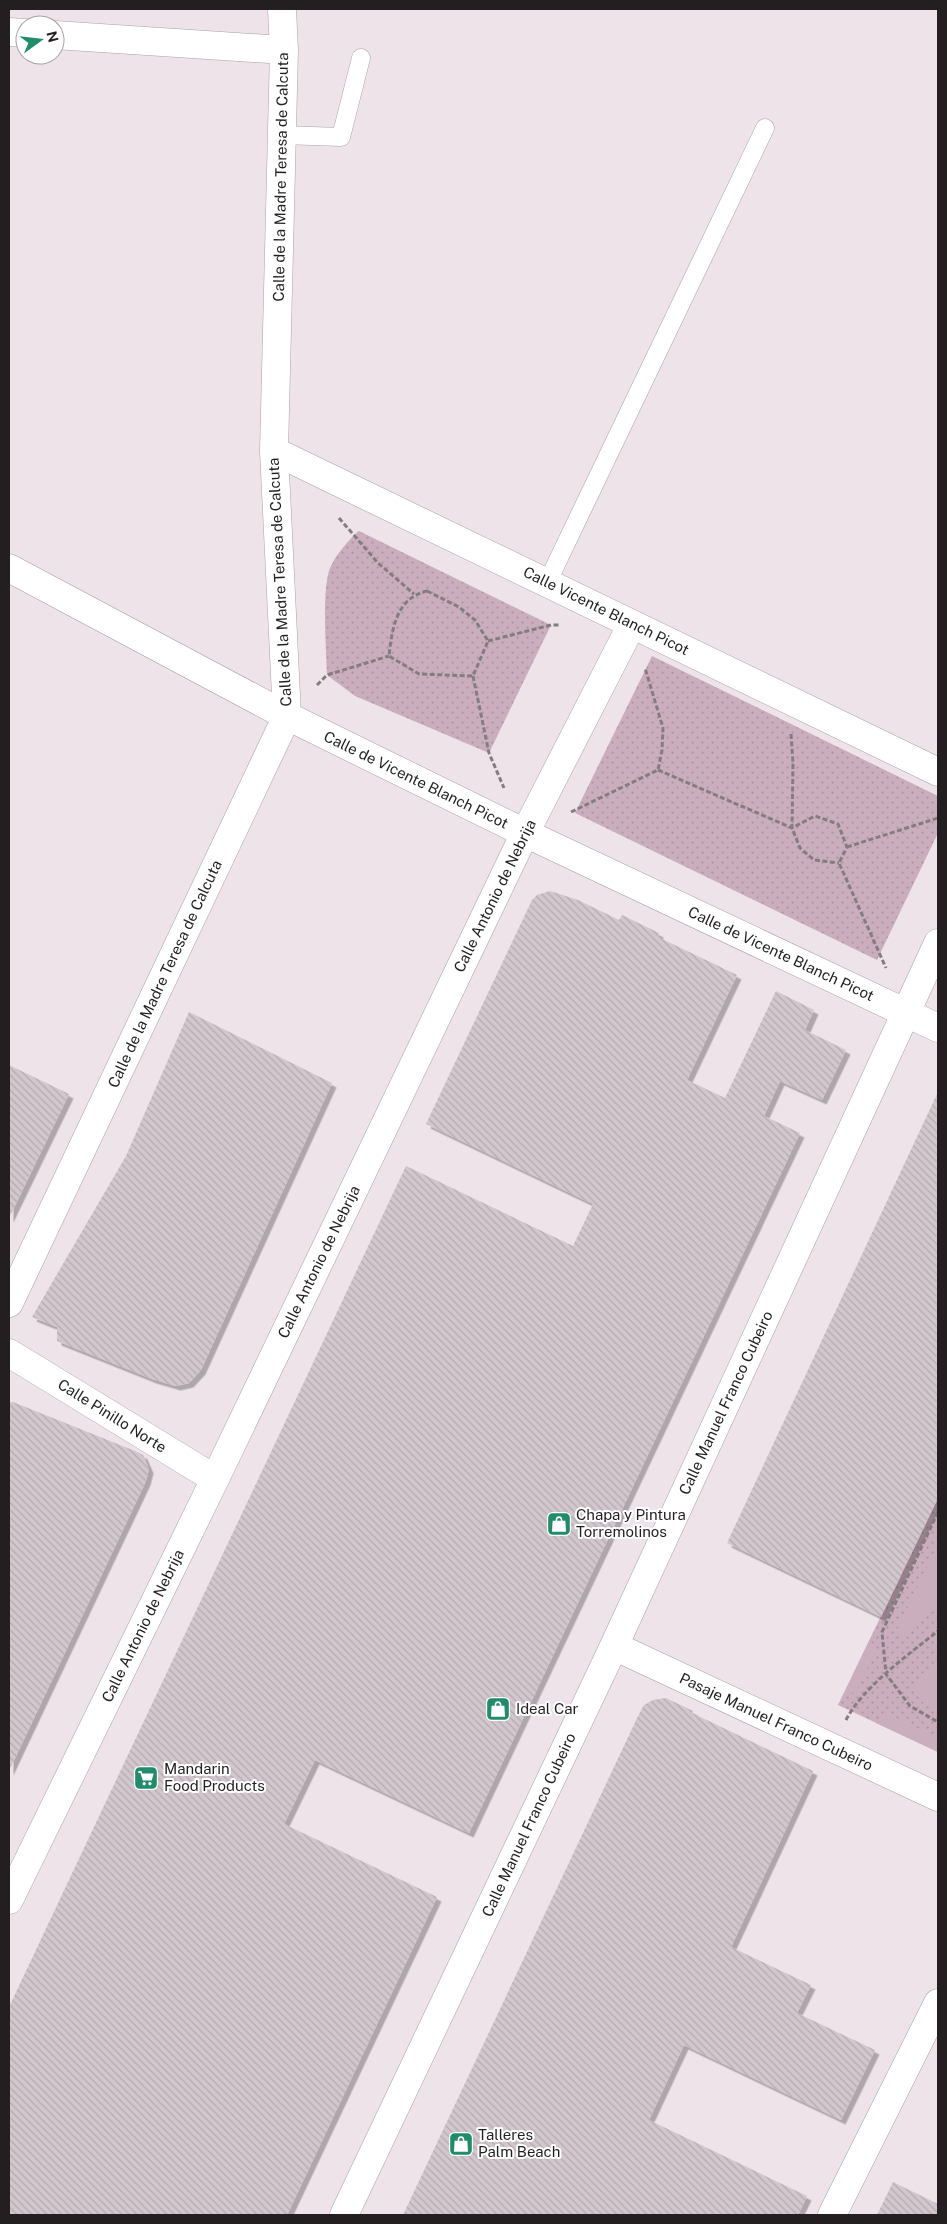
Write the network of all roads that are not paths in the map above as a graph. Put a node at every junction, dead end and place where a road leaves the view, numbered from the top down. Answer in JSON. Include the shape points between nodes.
{"nodes":[{"id":1,"x":282,"y":9,"type":"edge"},
{"id":2,"x":65,"y":36,"type":"edge"},
{"id":3,"x":284,"y":50,"type":"junction"},
{"id":4,"x":361,"y":58,"type":"dead end"},
{"id":5,"x":765,"y":128,"type":"dead end"},
{"id":6,"x":282,"y":135,"type":"junction"},
{"id":7,"x":274,"y":451,"type":"junction"},
{"id":8,"x":9,"y":568,"type":"edge"},
{"id":9,"x":547,"y":583,"type":"junction"},
{"id":10,"x":632,"y":624,"type":"junction"},
{"id":11,"x":287,"y":716,"type":"junction"},
{"id":12,"x":938,"y":772,"type":"edge"},
{"id":13,"x":525,"y":833,"type":"junction"},
{"id":14,"x":938,"y":943,"type":"edge"},
{"id":15,"x":906,"y":1013,"type":"junction"},
{"id":16,"x":938,"y":1028,"type":"edge"},
{"id":17,"x":9,"y":1303,"type":"edge"},
{"id":18,"x":9,"y":1353,"type":"edge"},
{"id":19,"x":215,"y":1480,"type":"junction"},
{"id":20,"x":614,"y":1646,"type":"junction"},
{"id":21,"x":938,"y":1797,"type":"edge"},
{"id":22,"x":9,"y":1900,"type":"edge"},
{"id":23,"x":938,"y":2003,"type":"edge"},
{"id":24,"x":344,"y":2215,"type":"edge"},
{"id":25,"x":832,"y":2215,"type":"edge"}],
"edges":[{"from":1,"to":3,"type":"street","name":"Calle de la Madre Teresa de Calcuta"},
{"from":2,"to":3,"type":"street"},
{"from":3,"to":6,"type":"street","name":"Calle de la Madre Teresa de Calcuta"},
{"from":4,"to":6,"type":"lane","via":[[341,137]]},
{"from":5,"to":9,"type":"lane"},
{"from":6,"to":7,"type":"street","name":"Calle de la Madre Teresa de Calcuta"},
{"from":7,"to":9,"type":"street","name":"Calle Vicente Blanch Picot"},
{"from":7,"to":11,"type":"street","name":"Calle de la Madre Teresa de Calcuta"},
{"from":8,"to":11,"type":"street","name":"Calle de Vicente Blanch Picot"},
{"from":9,"to":10,"type":"street","name":"Calle Vicente Blanch Picot"},
{"from":10,"to":12,"type":"street","name":"Calle Vicente Blanch Picot"},
{"from":10,"to":13,"type":"street","name":"Calle Antonio de Nebrija"},
{"from":11,"to":13,"type":"street","name":"Calle de Vicente Blanch Picot"},
{"from":11,"to":17,"type":"street","name":"Calle de la Madre Teresa de Calcuta"},
{"from":13,"to":15,"type":"street","name":"Calle de Vicente Blanch Picot"},
{"from":13,"to":19,"type":"street","name":"Calle Antonio de Nebrija"},
{"from":14,"to":15,"type":"street","name":"Calle Manuel Franco Cubeiro"},
{"from":15,"to":16,"type":"street","name":"Calle de Vicente Blanch Picot"},
{"from":15,"to":20,"type":"street","name":"Calle Manuel Franco Cubeiro"},
{"from":18,"to":19,"type":"street","name":"Calle Pinillo Norte"},
{"from":19,"to":22,"type":"street","name":"Calle Antonio de Nebrija"},
{"from":20,"to":21,"type":"street","name":"Pasaje Manuel Franco Cubeiro"},
{"from":20,"to":24,"type":"street","name":"Calle Manuel Franco Cubeiro"},
{"from":23,"to":25,"type":"street"}]}
